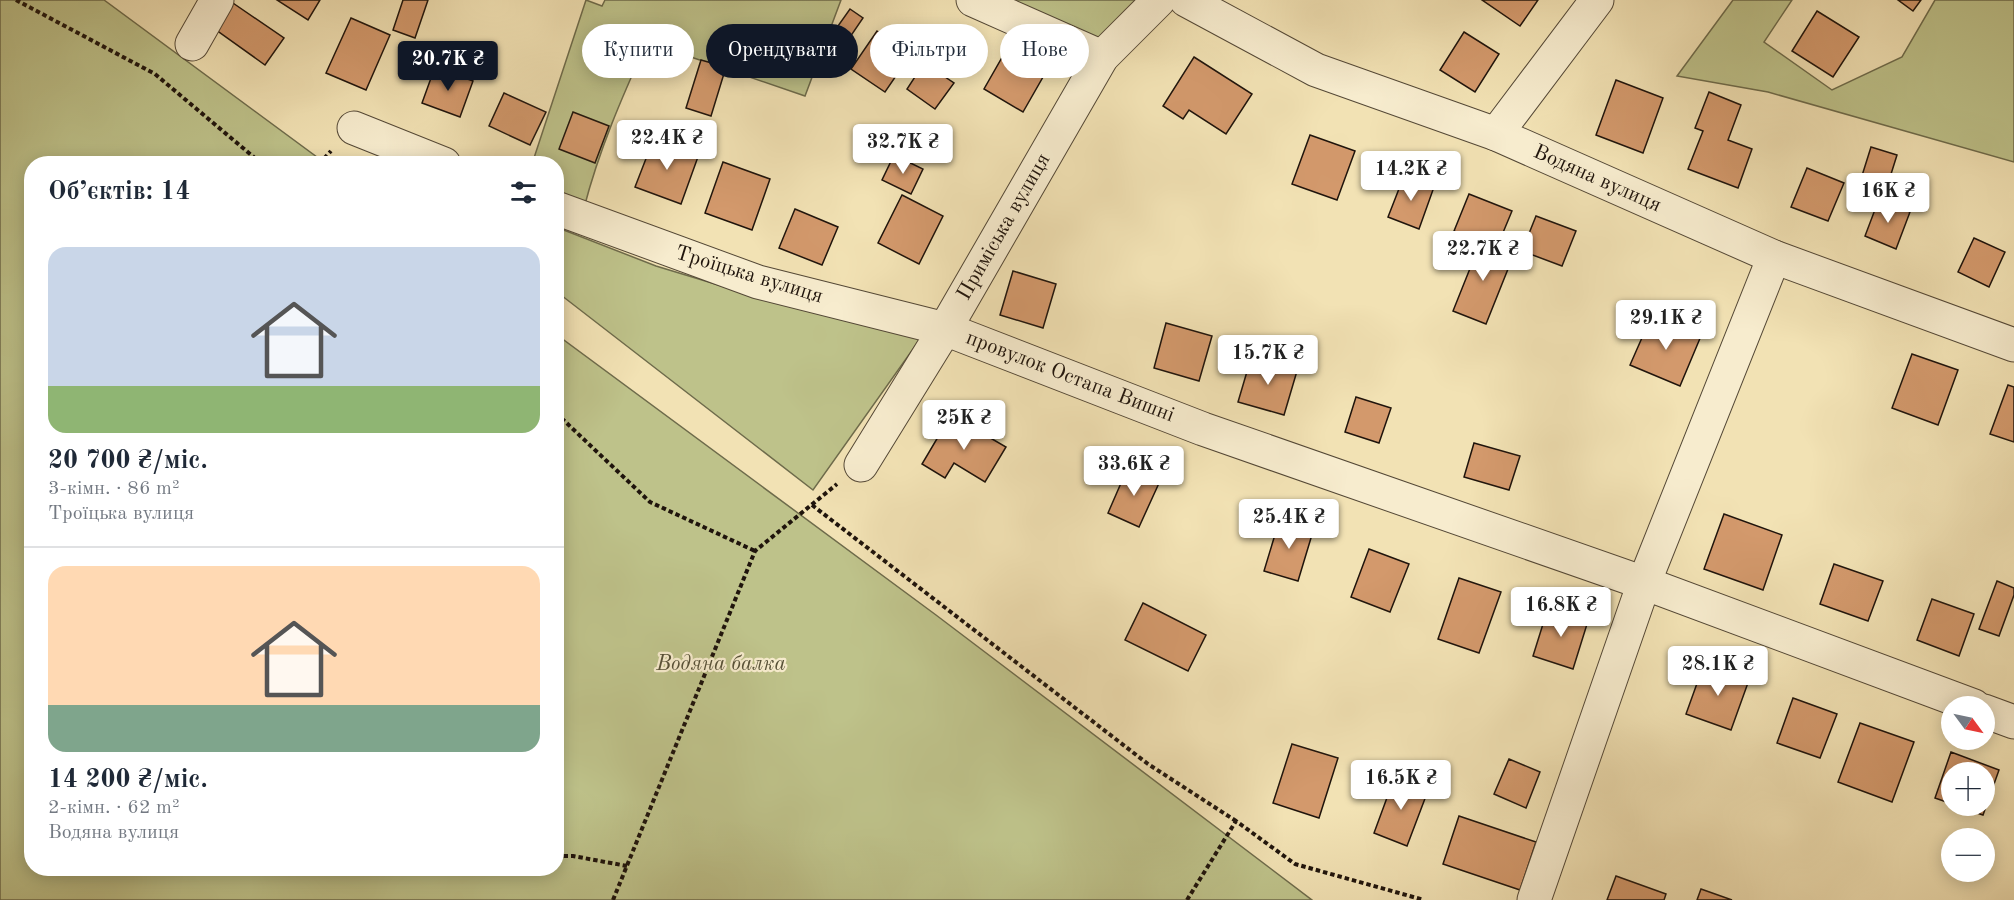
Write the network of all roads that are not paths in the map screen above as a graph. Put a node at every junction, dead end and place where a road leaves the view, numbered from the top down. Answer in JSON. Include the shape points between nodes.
{"nodes":[{"id":1,"x":217,"y":0,"type":"edge"},
{"id":2,"x":973,"y":0,"type":"edge"},
{"id":3,"x":1159,"y":0,"type":"edge"},
{"id":4,"x":1186,"y":0,"type":"edge"},
{"id":5,"x":1597,"y":0,"type":"edge"},
{"id":6,"x":192,"y":44,"type":"dead end"},
{"id":7,"x":1102,"y":57,"type":"junction"},
{"id":8,"x":354,"y":128,"type":"dead end"},
{"id":9,"x":1496,"y":134,"type":"junction"},
{"id":10,"x":424,"y":156,"type":"edge"},
{"id":11,"x":564,"y":211,"type":"edge"},
{"id":12,"x":1774,"y":257,"type":"junction"},
{"id":13,"x":945,"y":329,"type":"junction"},
{"id":14,"x":2014,"y":345,"type":"edge"},
{"id":15,"x":861,"y":465,"type":"road end"},
{"id":16,"x":1644,"y":583,"type":"junction"},
{"id":17,"x":1947,"y":696,"type":"edge"},
{"id":18,"x":1995,"y":715,"type":"edge"},
{"id":19,"x":2014,"y":722,"type":"edge"},
{"id":20,"x":1534,"y":900,"type":"edge"}],
"edges":[{"from":1,"to":6,"type":"street"},
{"from":2,"to":7,"type":"street"},
{"from":3,"to":7,"type":"street","name":"Приміська вулиця"},
{"from":4,"to":9,"type":"street","name":"Водяна вулиця","via":[[1316,70]]},
{"from":5,"to":9,"type":"street"},
{"from":7,"to":13,"type":"street","name":"Приміська вулиця"},
{"from":8,"to":10,"type":"street"},
{"from":9,"to":12,"type":"street","name":"Водяна вулиця"},
{"from":11,"to":13,"type":"street","name":"Троїцька вулиця","via":[[758,282]]},
{"from":12,"to":14,"type":"street","name":"Водяна вулиця"},
{"from":12,"to":16,"type":"street"},
{"from":13,"to":15,"type":"street","name":"Приміська вулиця"},
{"from":13,"to":16,"type":"street","name":"провулок Остапа Вишні","via":[[1203,429]]},
{"from":16,"to":17,"type":"street","name":"провулок Остапа Вишні"},
{"from":16,"to":20,"type":"street"},
{"from":18,"to":19,"type":"street"}]}
